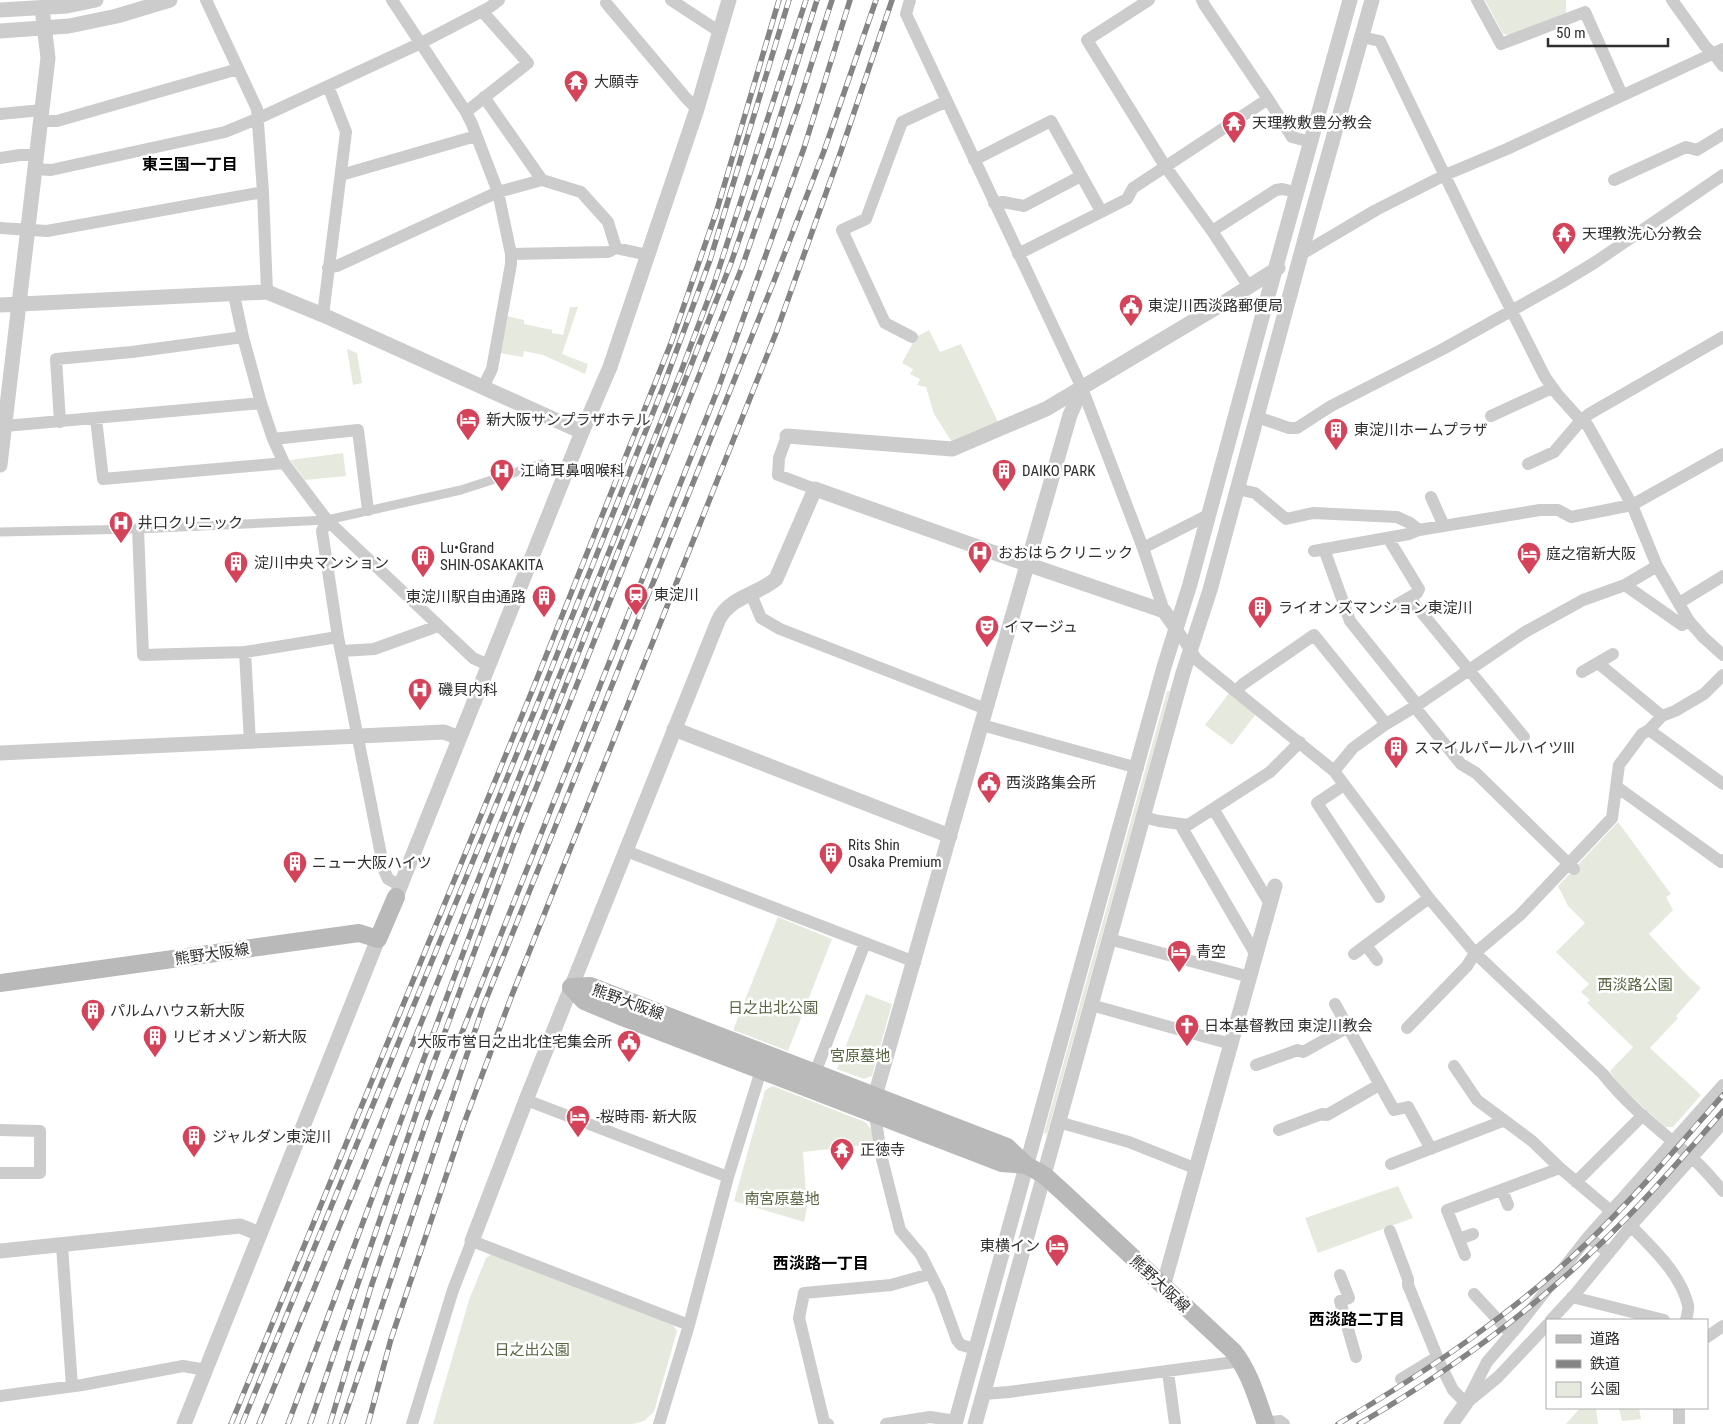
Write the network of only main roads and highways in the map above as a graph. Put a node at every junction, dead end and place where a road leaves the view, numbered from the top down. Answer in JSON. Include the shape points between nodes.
{"nodes":[{"id":1,"x":398,"y":891,"type":"road end"},
{"id":2,"x":0,"y":983,"type":"edge"},
{"id":3,"x":571,"y":988,"type":"road end"},
{"id":4,"x":764,"y":1062,"type":"junction"},
{"id":5,"x":1026,"y":1165,"type":"junction"},
{"id":6,"x":1266,"y":1424,"type":"edge"}],
"edges":[{"from":1,"to":2,"type":"main road","name":"熊野大阪線","via":[[378,939],[360,933]]},
{"from":3,"to":4,"type":"main road","name":"熊野大阪線","via":[[590,986]]},
{"from":4,"to":5,"type":"main road","name":"熊野大阪線","via":[[878,1116],[1002,1163]]},
{"from":4,"to":5,"type":"main road","name":"熊野大阪線","via":[[815,1073],[1007,1147]]},
{"from":5,"to":6,"type":"main road","name":"熊野大阪線","via":[[1044,1175],[1233,1351],[1242,1361]]}]}
